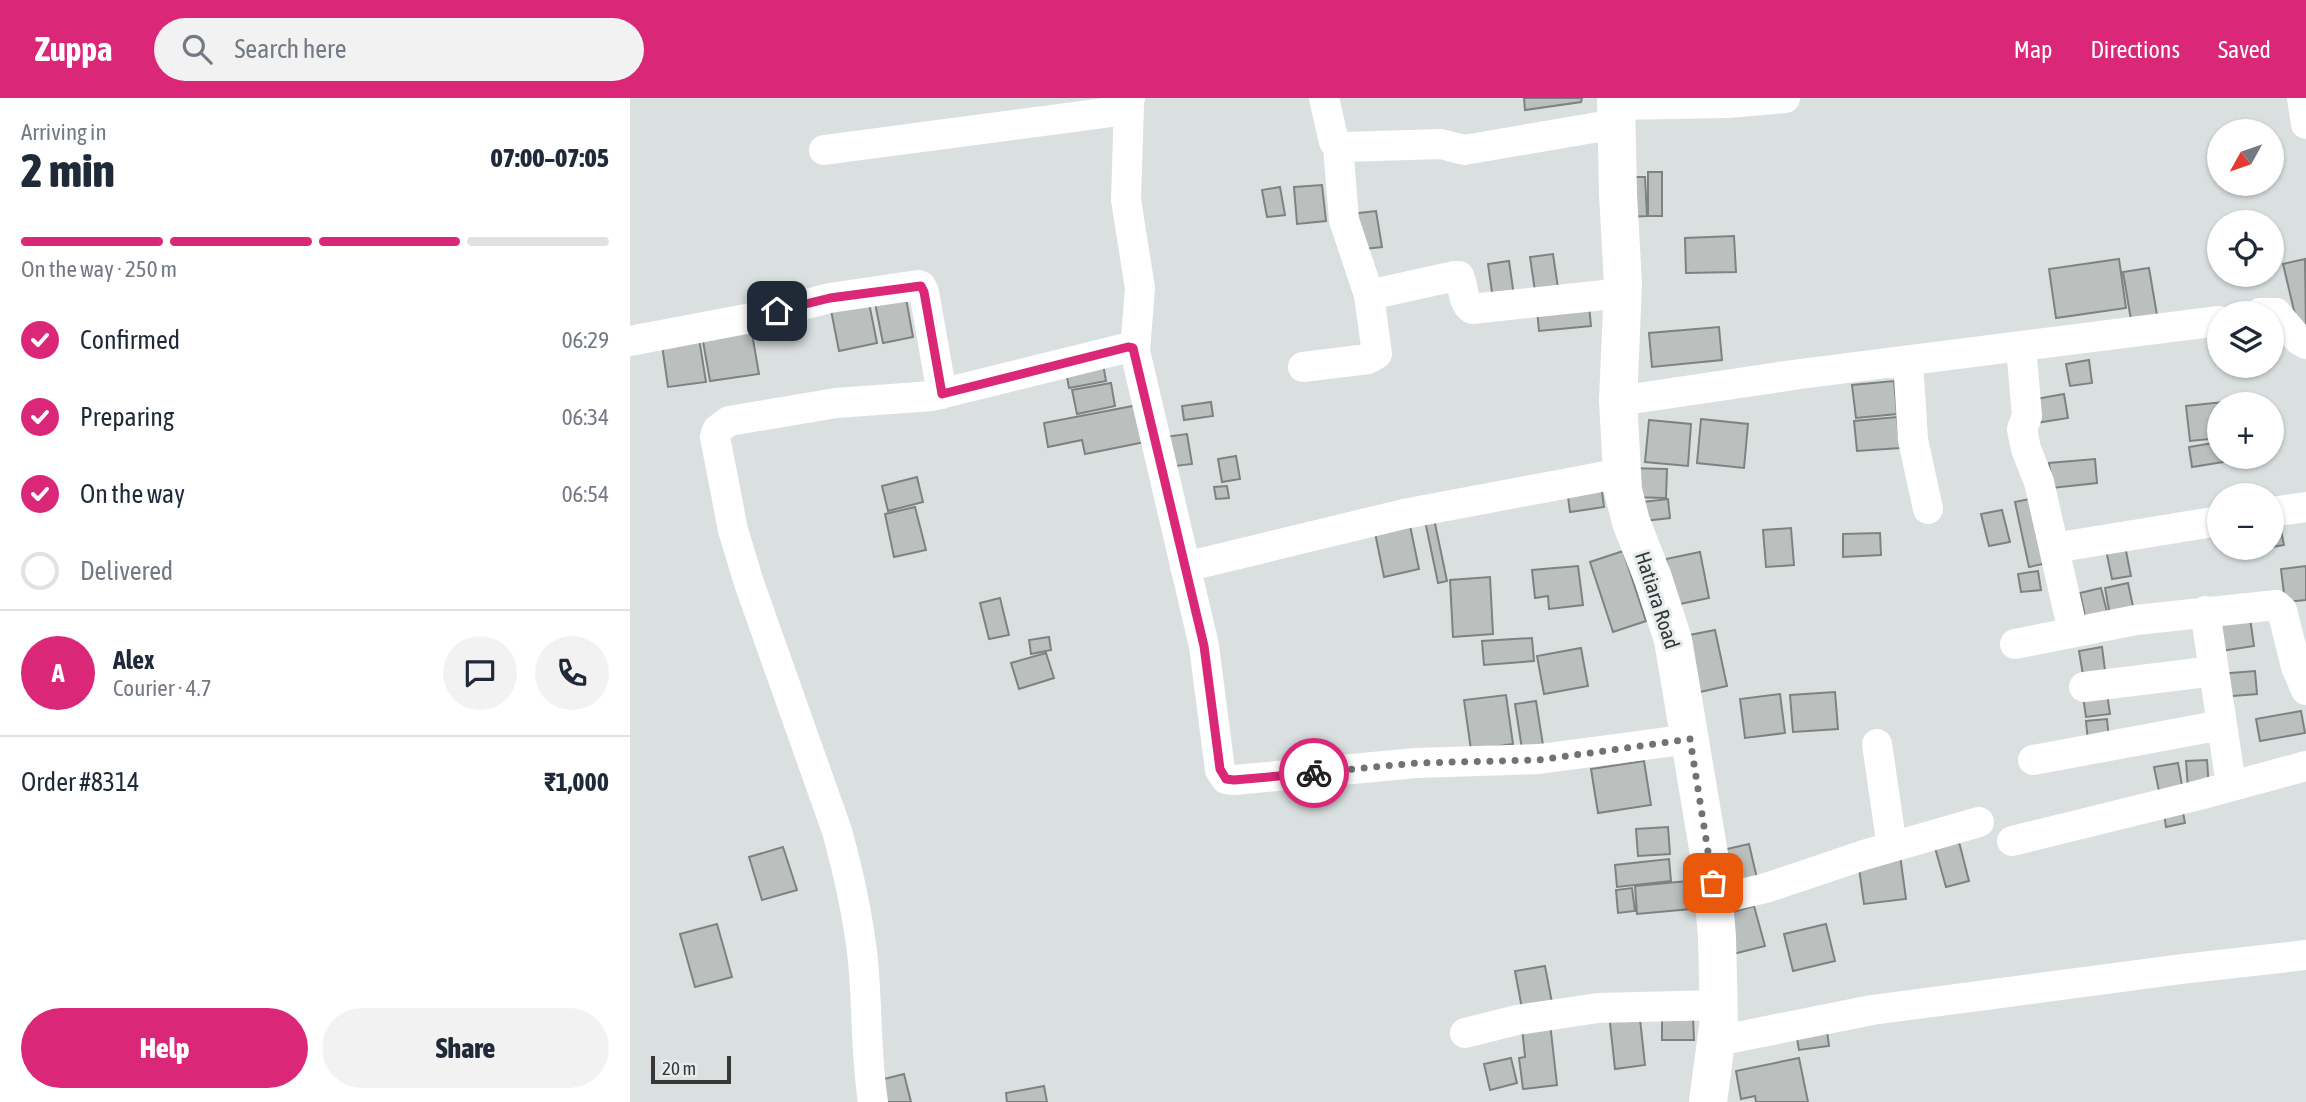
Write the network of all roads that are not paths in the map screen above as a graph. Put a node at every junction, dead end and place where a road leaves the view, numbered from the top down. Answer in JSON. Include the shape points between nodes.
{"nodes":[{"id":1,"x":1324,"y":98,"type":"edge"},
{"id":2,"x":1785,"y":98,"type":"edge"},
{"id":3,"x":2302,"y":98,"type":"edge"},
{"id":4,"x":1129,"y":101,"type":"edge"},
{"id":5,"x":1616,"y":109,"type":"edge"},
{"id":6,"x":2306,"y":124,"type":"edge"},
{"id":7,"x":1338,"y":146,"type":"junction"},
{"id":8,"x":824,"y":150,"type":"dead end"},
{"id":9,"x":1623,"y":293,"type":"junction"},
{"id":10,"x":1369,"y":295,"type":"junction"},
{"id":11,"x":2207,"y":322,"type":"edge"},
{"id":12,"x":2284,"y":322,"type":"edge"},
{"id":13,"x":630,"y":341,"type":"edge"},
{"id":14,"x":2306,"y":344,"type":"edge"},
{"id":15,"x":2021,"y":347,"type":"junction"},
{"id":16,"x":1135,"y":351,"type":"junction"},
{"id":17,"x":1908,"y":361,"type":"junction"},
{"id":18,"x":1303,"y":367,"type":"dead end"},
{"id":19,"x":942,"y":394,"type":"junction"},
{"id":20,"x":1618,"y":401,"type":"junction"},
{"id":21,"x":1622,"y":473,"type":"junction"},
{"id":22,"x":2306,"y":507,"type":"edge"},
{"id":23,"x":1928,"y":509,"type":"dead end"},
{"id":24,"x":2284,"y":510,"type":"edge"},
{"id":25,"x":2207,"y":522,"type":"edge"},
{"id":26,"x":2054,"y":548,"type":"junction"},
{"id":27,"x":1185,"y":566,"type":"junction"},
{"id":28,"x":2205,"y":611,"type":"junction"},
{"id":29,"x":2073,"y":632,"type":"junction"},
{"id":30,"x":2015,"y":644,"type":"dead end"},
{"id":31,"x":2299,"y":647,"type":"edge"},
{"id":32,"x":2214,"y":671,"type":"junction"},
{"id":33,"x":2084,"y":687,"type":"dead end"},
{"id":34,"x":2306,"y":690,"type":"edge"},
{"id":35,"x":2222,"y":725,"type":"junction"},
{"id":36,"x":1690,"y":739,"type":"junction"},
{"id":37,"x":1877,"y":744,"type":"dead end"},
{"id":38,"x":2033,"y":760,"type":"dead end"},
{"id":39,"x":2306,"y":766,"type":"edge"},
{"id":40,"x":2231,"y":785,"type":"junction"},
{"id":41,"x":1979,"y":821,"type":"dead end"},
{"id":42,"x":2012,"y":841,"type":"dead end"},
{"id":43,"x":1892,"y":847,"type":"junction"},
{"id":44,"x":1714,"y":900,"type":"junction"},
{"id":45,"x":2306,"y":955,"type":"edge"},
{"id":46,"x":1718,"y":1023,"type":"junction"},
{"id":47,"x":1465,"y":1033,"type":"dead end"},
{"id":48,"x":873,"y":1102,"type":"edge"},
{"id":49,"x":1708,"y":1102,"type":"edge"}],
"edges":[{"from":1,"to":7,"type":"street"},
{"from":2,"to":5,"type":"street"},
{"from":3,"to":6,"type":"street"},
{"from":4,"to":8,"type":"street","via":[[1120,111]]},
{"from":4,"to":16,"type":"street","via":[[1126,200],[1140,288]]},
{"from":5,"to":7,"type":"street","via":[[1464,150],[1441,144]]},
{"from":5,"to":9,"type":"street","name":"Hatiara Road"},
{"from":7,"to":10,"type":"street","via":[[1344,220]]},
{"from":9,"to":10,"type":"street","via":[[1472,309],[1461,280],[1455,276]]},
{"from":9,"to":20,"type":"street","name":"Hatiara Road"},
{"from":10,"to":18,"type":"street","via":[[1377,355]]},
{"from":11,"to":15,"type":"street"},
{"from":12,"to":14,"type":"street"},
{"from":13,"to":19,"type":"street","via":[[830,298],[918,285],[924,292]]},
{"from":15,"to":17,"type":"street"},
{"from":15,"to":26,"type":"street","via":[[2027,413],[2022,429]]},
{"from":16,"to":19,"type":"street","via":[[1128,347]]},
{"from":16,"to":27,"type":"street"},
{"from":17,"to":20,"type":"street"},
{"from":17,"to":23,"type":"street","via":[[1913,440]]},
{"from":19,"to":48,"type":"street","via":[[836,403],[729,421],[715,437],[745,571],[850,877],[862,952]]},
{"from":20,"to":21,"type":"street","name":"Hatiara Road"},
{"from":21,"to":27,"type":"street","via":[[1405,514]]},
{"from":21,"to":36,"type":"street","name":"Hatiara Road","via":[[1628,512],[1668,619]]},
{"from":22,"to":24,"type":"street"},
{"from":25,"to":26,"type":"street"},
{"from":26,"to":29,"type":"street"},
{"from":27,"to":36,"type":"street","via":[[1207,665],[1220,769],[1226,779],[1416,763],[1539,760]]},
{"from":28,"to":29,"type":"street"},
{"from":28,"to":31,"type":"street","via":[[2276,605]]},
{"from":28,"to":32,"type":"street"},
{"from":29,"to":30,"type":"street"},
{"from":31,"to":34,"type":"street","via":[[2296,667]]},
{"from":32,"to":33,"type":"street"},
{"from":32,"to":35,"type":"street"},
{"from":35,"to":38,"type":"street"},
{"from":35,"to":40,"type":"street"},
{"from":36,"to":44,"type":"street","name":"Hatiara Road"},
{"from":37,"to":43,"type":"street"},
{"from":39,"to":40,"type":"street"},
{"from":40,"to":42,"type":"street"},
{"from":41,"to":43,"type":"street"},
{"from":43,"to":44,"type":"street"},
{"from":44,"to":46,"type":"street","name":"Hatiara Road"},
{"from":45,"to":46,"type":"street","via":[[1872,1010]]},
{"from":46,"to":47,"type":"street","via":[[1598,1008]]},
{"from":46,"to":49,"type":"street","name":"Hatiara Road"}]}
